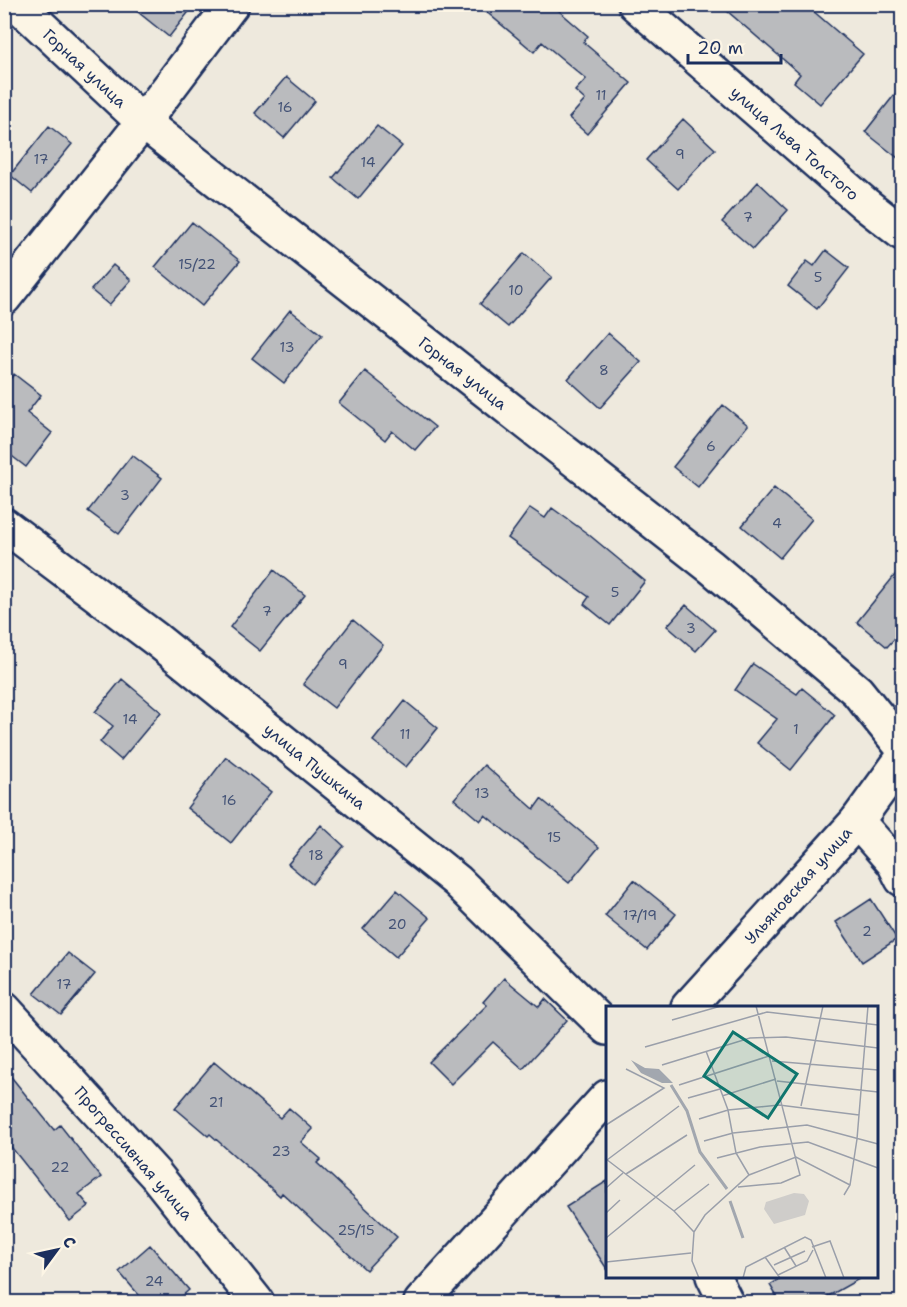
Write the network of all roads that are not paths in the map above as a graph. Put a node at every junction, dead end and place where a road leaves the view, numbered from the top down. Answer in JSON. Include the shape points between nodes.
{"nodes":[{"id":1,"x":16,"y":4,"type":"edge"},
{"id":2,"x":231,"y":4,"type":"edge"},
{"id":3,"x":635,"y":4,"type":"edge"},
{"id":4,"x":143,"y":122,"type":"junction"},
{"id":5,"x":903,"y":233,"type":"edge"},
{"id":6,"x":4,"y":298,"type":"edge"},
{"id":7,"x":4,"y":525,"type":"edge"},
{"id":8,"x":903,"y":747,"type":"edge"},
{"id":9,"x":903,"y":759,"type":"edge"},
{"id":10,"x":857,"y":821,"type":"junction"},
{"id":11,"x":903,"y":879,"type":"edge"},
{"id":12,"x":689,"y":1006,"type":"edge"},
{"id":13,"x":4,"y":1009,"type":"edge"},
{"id":14,"x":606,"y":1027,"type":"edge"},
{"id":15,"x":606,"y":1098,"type":"edge"},
{"id":16,"x":714,"y":1277,"type":"edge"},
{"id":17,"x":257,"y":1302,"type":"edge"},
{"id":18,"x":421,"y":1302,"type":"edge"},
{"id":19,"x":726,"y":1302,"type":"edge"}],
"edges":[{"from":1,"to":4,"type":"street","name":"Горная улица"},
{"from":2,"to":4,"type":"street"},
{"from":3,"to":5,"type":"street","name":"улица Льва Толстого"},
{"from":4,"to":6,"type":"street"},
{"from":4,"to":8,"type":"street","name":"Горная улица","via":[[711,567],[857,691]]},
{"from":7,"to":14,"type":"street","name":"улица Пушкина","via":[[157,640],[457,881]]},
{"from":9,"to":10,"type":"street","name":"Ульяновская улица"},
{"from":10,"to":11,"type":"street"},
{"from":10,"to":12,"type":"street","name":"Ульяновская улица"},
{"from":13,"to":17,"type":"street","name":"Прогрессивная улица","via":[[155,1174]]},
{"from":15,"to":18,"type":"street"},
{"from":16,"to":19,"type":"street"}]}
